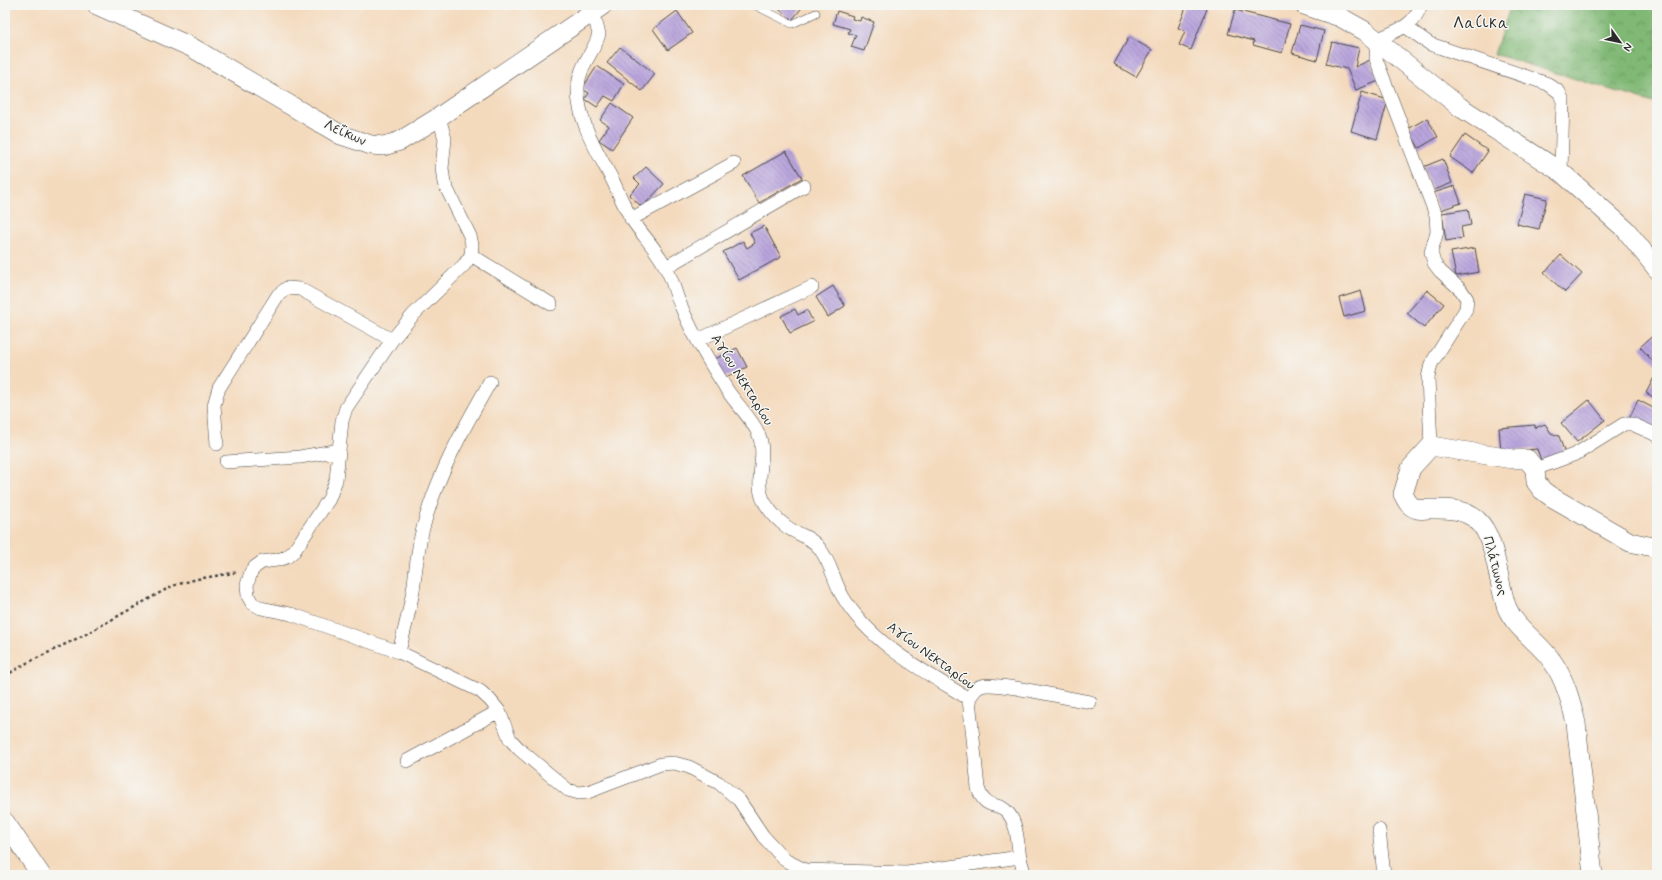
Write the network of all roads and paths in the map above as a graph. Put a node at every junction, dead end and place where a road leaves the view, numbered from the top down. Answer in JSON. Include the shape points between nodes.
{"nodes":[{"id":1,"x":97,"y":5,"type":"edge"},
{"id":2,"x":754,"y":5,"type":"edge"},
{"id":3,"x":1304,"y":5,"type":"edge"},
{"id":4,"x":1421,"y":5,"type":"edge"},
{"id":5,"x":596,"y":10,"type":"edge"},
{"id":6,"x":816,"y":13,"type":"dead end"},
{"id":7,"x":1406,"y":27,"type":"junction"},
{"id":8,"x":1377,"y":40,"type":"junction"},
{"id":9,"x":439,"y":117,"type":"junction"},
{"id":10,"x":734,"y":163,"type":"dead end"},
{"id":11,"x":1561,"y":172,"type":"junction"},
{"id":12,"x":804,"y":186,"type":"dead end"},
{"id":13,"x":631,"y":219,"type":"junction"},
{"id":14,"x":471,"y":255,"type":"junction"},
{"id":15,"x":666,"y":267,"type":"junction"},
{"id":16,"x":1657,"y":269,"type":"edge"},
{"id":17,"x":812,"y":287,"type":"dead end"},
{"id":18,"x":551,"y":304,"type":"dead end"},
{"id":19,"x":392,"y":340,"type":"junction"},
{"id":20,"x":698,"y":340,"type":"junction"},
{"id":21,"x":490,"y":382,"type":"dead end"},
{"id":22,"x":1657,"y":435,"type":"edge"},
{"id":23,"x":217,"y":444,"type":"dead end"},
{"id":24,"x":1431,"y":446,"type":"junction"},
{"id":25,"x":339,"y":450,"type":"junction"},
{"id":26,"x":226,"y":462,"type":"dead end"},
{"id":27,"x":1535,"y":469,"type":"junction"},
{"id":28,"x":1657,"y":548,"type":"edge"},
{"id":29,"x":251,"y":572,"type":"junction"},
{"id":30,"x":400,"y":652,"type":"junction"},
{"id":31,"x":5,"y":676,"type":"edge"},
{"id":32,"x":969,"y":699,"type":"junction"},
{"id":33,"x":1090,"y":702,"type":"dead end"},
{"id":34,"x":499,"y":711,"type":"junction"},
{"id":35,"x":406,"y":761,"type":"dead end"},
{"id":36,"x":5,"y":822,"type":"edge"},
{"id":37,"x":1379,"y":830,"type":"dead end"},
{"id":38,"x":1020,"y":857,"type":"junction"},
{"id":39,"x":41,"y":875,"type":"edge"},
{"id":40,"x":1025,"y":875,"type":"edge"},
{"id":41,"x":1384,"y":875,"type":"edge"},
{"id":42,"x":1593,"y":875,"type":"edge"}],
"edges":[{"from":1,"to":9,"type":"street","name":"Λεΐκων","via":[[196,50],[327,127],[358,142],[378,146],[395,143]]},
{"from":2,"to":6,"type":"lane","via":[[792,24]]},
{"from":3,"to":8,"type":"street","via":[[1348,20]]},
{"from":4,"to":7,"type":"street","via":[[1418,14]]},
{"from":5,"to":9,"type":"street","name":"Λεΐκων"},
{"from":5,"to":13,"type":"street","name":"Αγίου Νεκταρίου","via":[[596,23],[600,34],[579,78],[580,112]]},
{"from":7,"to":8,"type":"street"},
{"from":7,"to":11,"type":"street","via":[[1430,44],[1548,84],[1559,92],[1563,101]]},
{"from":8,"to":11,"type":"street","via":[[1460,107]]},
{"from":8,"to":24,"type":"street","via":[[1376,59],[1436,216],[1437,232],[1431,252],[1434,263],[1467,299],[1466,309],[1431,364],[1428,378]]},
{"from":9,"to":14,"type":"street","via":[[445,139],[442,168],[444,183],[470,236]]},
{"from":10,"to":13,"type":"street"},
{"from":11,"to":16,"type":"street","via":[[1626,230]]},
{"from":12,"to":15,"type":"street"},
{"from":13,"to":15,"type":"street","name":"Αγίου Νεκταρίου"},
{"from":14,"to":18,"type":"street"},
{"from":14,"to":19,"type":"street"},
{"from":15,"to":20,"type":"street","name":"Αγίου Νεκταρίου","via":[[681,307]]},
{"from":17,"to":20,"type":"street"},
{"from":19,"to":23,"type":"street","via":[[300,289],[287,288],[278,295],[219,388],[214,405]]},
{"from":19,"to":25,"type":"street","via":[[346,408]]},
{"from":20,"to":32,"type":"street","name":"Αγίου Νεκταρίου","via":[[725,387],[748,416],[759,436],[763,454],[760,487],[765,504],[787,527],[810,539],[820,548],[843,596],[873,633],[909,662]]},
{"from":21,"to":30,"type":"street","via":[[461,432],[422,530]]},
{"from":22,"to":27,"type":"street","via":[[1632,424],[1624,424],[1576,454]]},
{"from":24,"to":27,"type":"street","via":[[1512,459],[1527,459]]},
{"from":24,"to":42,"type":"street","name":"Πλάτωνος","via":[[1411,468],[1403,494],[1407,503],[1416,509],[1458,510],[1472,515],[1484,527],[1492,544],[1500,588],[1508,610],[1519,626],[1553,661],[1563,680],[1576,723]]},
{"from":25,"to":26,"type":"street","via":[[300,458]]},
{"from":25,"to":29,"type":"street","via":[[336,480],[329,499],[294,551],[287,557],[262,562]]},
{"from":27,"to":28,"type":"street","via":[[1536,482],[1550,496],[1630,542]]},
{"from":29,"to":30,"type":"street","via":[[247,585],[248,596],[261,608],[291,614]]},
{"from":29,"to":31,"type":"path","via":[[236,572],[172,586]]},
{"from":30,"to":34,"type":"street","via":[[480,691]]},
{"from":32,"to":33,"type":"street","via":[[976,688],[987,685]]},
{"from":32,"to":38,"type":"street","name":"Αγίου Νεκταρίου","via":[[981,798],[988,804],[1000,807],[1014,821]]},
{"from":34,"to":35,"type":"street"},
{"from":34,"to":38,"type":"street","via":[[510,739],[568,790],[588,792],[661,764],[674,763],[689,767],[719,783],[739,800],[763,836],[785,860],[805,870],[907,873]]},
{"from":36,"to":39,"type":"street"},
{"from":37,"to":41,"type":"street"},
{"from":38,"to":40,"type":"street","name":"Αγίου Νεκταρίου"}]}
